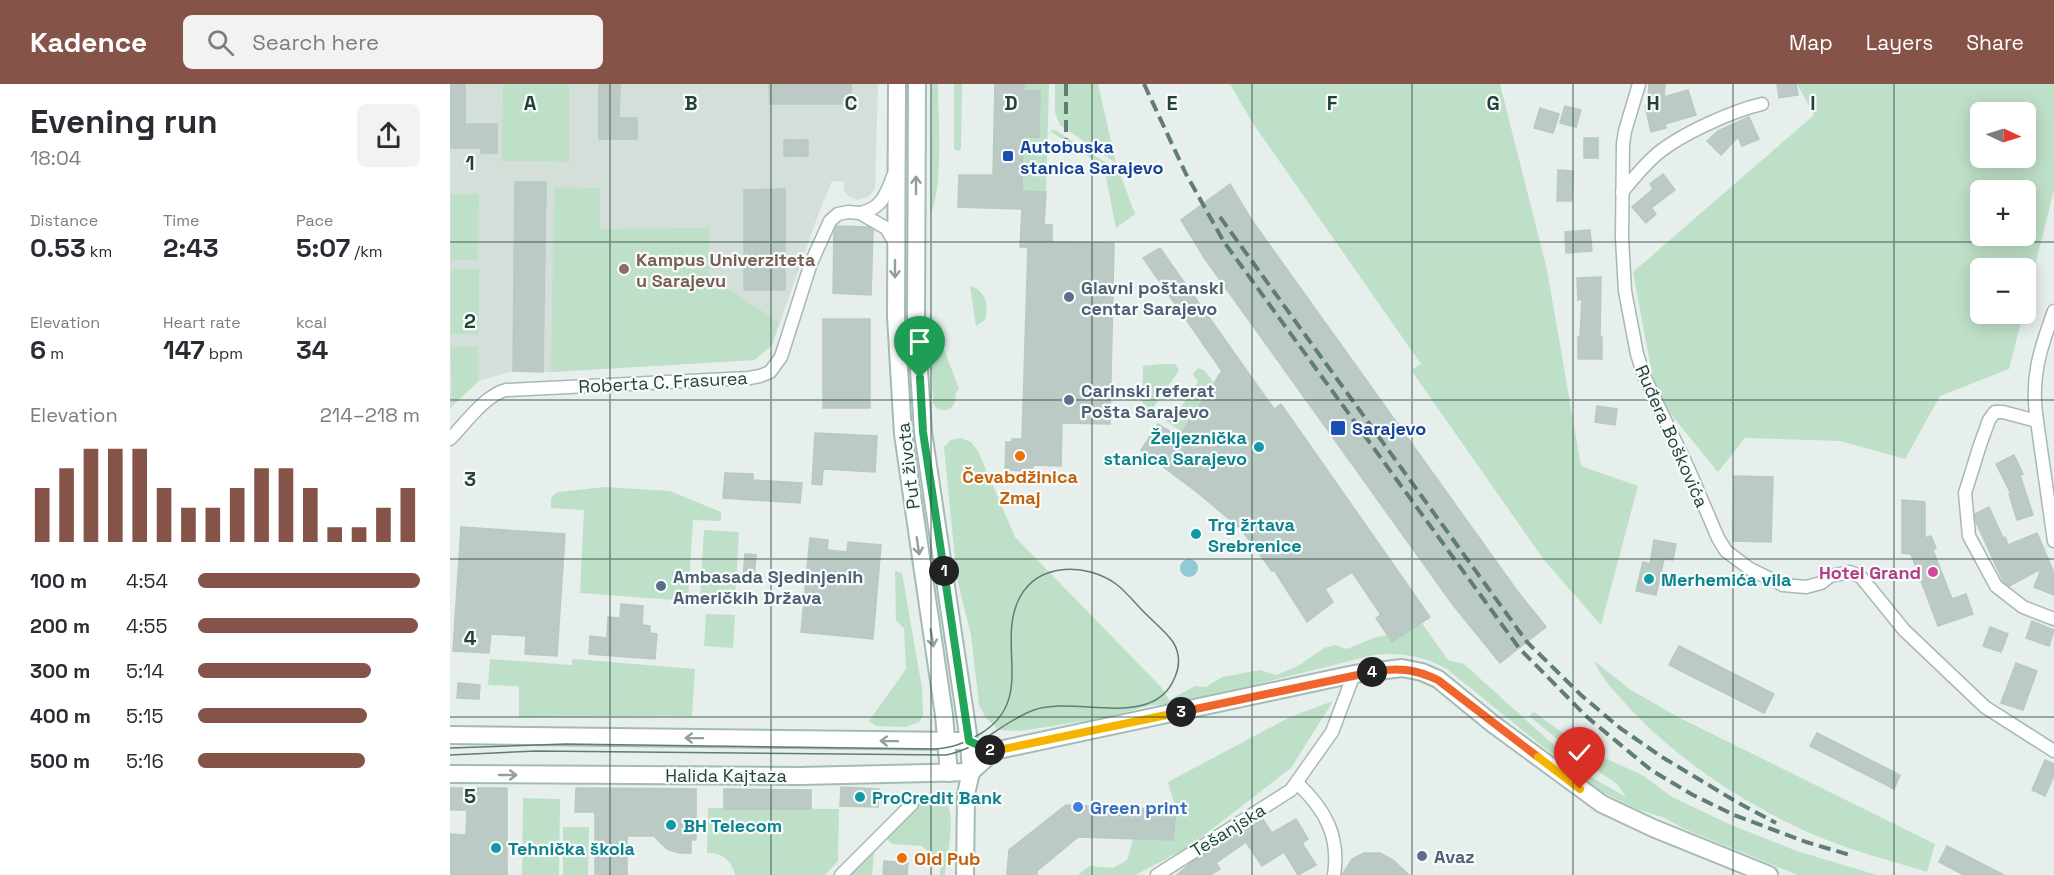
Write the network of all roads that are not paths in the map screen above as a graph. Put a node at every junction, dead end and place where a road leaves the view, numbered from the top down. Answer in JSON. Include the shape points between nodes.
{"nodes":[{"id":1,"x":897,"y":84,"type":"edge"},
{"id":2,"x":917,"y":84,"type":"edge"},
{"id":3,"x":1639,"y":84,"type":"edge"},
{"id":4,"x":1762,"y":104,"type":"dead end"},
{"id":5,"x":897,"y":168,"type":"junction"},
{"id":6,"x":1622,"y":192,"type":"junction"},
{"id":7,"x":860,"y":213,"type":"junction"},
{"id":8,"x":895,"y":243,"type":"junction"},
{"id":9,"x":2054,"y":310,"type":"edge"},
{"id":10,"x":2037,"y":421,"type":"junction"},
{"id":11,"x":450,"y":439,"type":"edge"},
{"id":12,"x":2054,"y":541,"type":"edge"},
{"id":13,"x":2054,"y":619,"type":"edge"},
{"id":14,"x":1354,"y":674,"type":"junction"},
{"id":15,"x":450,"y":735,"type":"edge"},
{"id":16,"x":948,"y":741,"type":"junction"},
{"id":17,"x":969,"y":741,"type":"junction"},
{"id":18,"x":994,"y":751,"type":"junction"},
{"id":19,"x":2054,"y":751,"type":"edge"},
{"id":20,"x":971,"y":772,"type":"junction"},
{"id":21,"x":949,"y":773,"type":"junction"},
{"id":22,"x":450,"y":774,"type":"edge"},
{"id":23,"x":1297,"y":783,"type":"junction"},
{"id":24,"x":966,"y":794,"type":"junction"},
{"id":25,"x":912,"y":804,"type":"dead end"},
{"id":26,"x":841,"y":875,"type":"edge"},
{"id":27,"x":965,"y":875,"type":"edge"},
{"id":28,"x":1157,"y":875,"type":"edge"},
{"id":29,"x":1334,"y":875,"type":"edge"},
{"id":30,"x":1769,"y":875,"type":"edge"}],
"edges":[{"from":1,"to":5,"type":"main road","name":"Put života"},
{"from":17,"to":2,"type":"main road","name":"Put života","one_way":true,"via":[[923,432],[916,323]]},
{"from":3,"to":6,"type":"street","name":"Ruđera Boškovića","via":[[1623,137]]},
{"from":4,"to":6,"type":"street","via":[[1739,110],[1672,143],[1648,162]]},
{"from":5,"to":7,"type":"street","name":"Roberta C. Frasurea","via":[[884,198],[871,210]]},
{"from":5,"to":8,"type":"main road","name":"Put života"},
{"from":6,"to":19,"type":"street","name":"Ruđera Boškovića","via":[[1625,291],[1637,354],[1726,551],[1750,569],[1783,585],[1806,587],[1850,572],[1861,577],[1904,630],[1985,706]]},
{"from":7,"to":8,"type":"street","via":[[886,228]]},
{"from":7,"to":11,"type":"street","name":"Roberta C. Frasurea","via":[[838,214],[830,221],[811,263],[781,357],[770,372],[749,378],[506,390],[486,402]]},
{"from":8,"to":16,"type":"main road","name":"Put života","one_way":true,"via":[[903,434]]},
{"from":9,"to":10,"type":"street","via":[[2036,366]]},
{"from":10,"to":12,"type":"street"},
{"from":10,"to":13,"type":"street","via":[[1995,412],[1965,493],[1966,514],[1969,536],[1996,586],[2023,607]]},
{"from":14,"to":18,"type":"main road"},
{"from":14,"to":23,"type":"street","name":"Tešanjska","via":[[1332,732]]},
{"from":14,"to":30,"type":"main road","via":[[1402,668],[1422,672],[1438,680],[1602,804]]},
{"from":16,"to":15,"type":"main road","name":"Halida Kajtaza","one_way":true},
{"from":16,"to":17,"type":"main road","name":"Halida Kajtaza"},
{"from":16,"to":21,"type":"main road","name":"Put života"},
{"from":17,"to":18,"type":"main road","name":"Halida Kajtaza"},
{"from":17,"to":20,"type":"main road","name":"Put života"},
{"from":18,"to":20,"type":"main road"},
{"from":20,"to":21,"type":"main road","name":"Halida Kajtaza"},
{"from":20,"to":24,"type":"main road","name":"Put života"},
{"from":22,"to":21,"type":"main road","name":"Halida Kajtaza","one_way":true},
{"from":21,"to":24,"type":"main road"},
{"from":23,"to":28,"type":"street","name":"Tešanjska"},
{"from":23,"to":29,"type":"street","via":[[1332,830]]},
{"from":24,"to":27,"type":"main road","name":"Put života"},
{"from":25,"to":26,"type":"street"}]}
